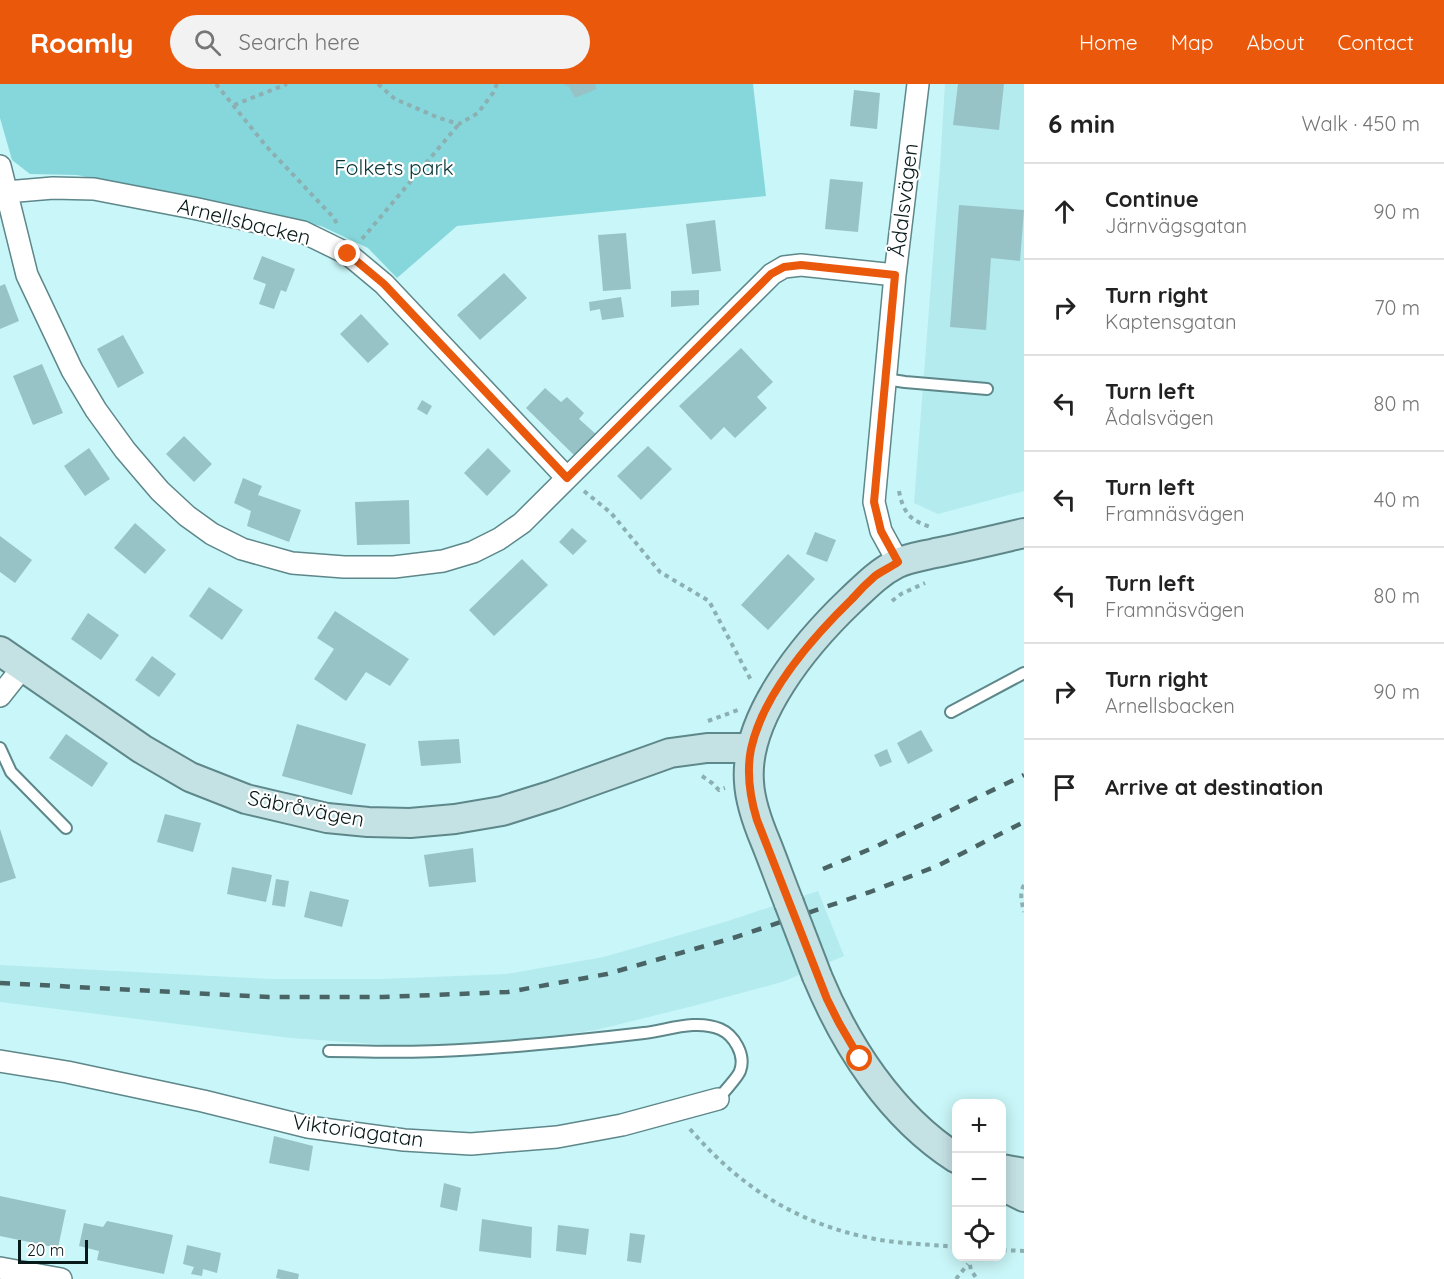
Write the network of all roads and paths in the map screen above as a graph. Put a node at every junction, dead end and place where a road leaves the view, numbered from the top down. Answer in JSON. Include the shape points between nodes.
{"nodes":[{"id":1,"x":216,"y":84,"type":"edge"},
{"id":2,"x":287,"y":84,"type":"edge"},
{"id":3,"x":378,"y":84,"type":"edge"},
{"id":4,"x":497,"y":84,"type":"edge"},
{"id":5,"x":918,"y":84,"type":"edge"},
{"id":6,"x":234,"y":105,"type":"junction"},
{"id":7,"x":459,"y":124,"type":"junction"},
{"id":8,"x":0,"y":166,"type":"edge"},
{"id":9,"x":6,"y":192,"type":"junction"},
{"id":10,"x":348,"y":254,"type":"junction"},
{"id":11,"x":895,"y":275,"type":"junction"},
{"id":12,"x":885,"y":379,"type":"junction"},
{"id":13,"x":987,"y":389,"type":"dead end"},
{"id":14,"x":567,"y":478,"type":"junction"},
{"id":15,"x":898,"y":485,"type":"dead end"},
{"id":16,"x":938,"y":526,"type":"dead end"},
{"id":17,"x":1024,"y":533,"type":"edge"},
{"id":18,"x":898,"y":562,"type":"junction"},
{"id":19,"x":926,"y":583,"type":"dead end"},
{"id":20,"x":892,"y":601,"type":"dead end"},
{"id":21,"x":0,"y":651,"type":"edge"},
{"id":22,"x":23,"y":667,"type":"junction"},
{"id":23,"x":1024,"y":673,"type":"edge"},
{"id":24,"x":756,"y":690,"type":"dead end"},
{"id":25,"x":0,"y":696,"type":"edge"},
{"id":26,"x":951,"y":712,"type":"dead end"},
{"id":27,"x":0,"y":748,"type":"edge"},
{"id":28,"x":751,"y":748,"type":"junction"},
{"id":29,"x":696,"y":774,"type":"dead end"},
{"id":30,"x":749,"y":782,"type":"junction"},
{"id":31,"x":66,"y":828,"type":"dead end"},
{"id":32,"x":1024,"y":885,"type":"edge"},
{"id":33,"x":1024,"y":912,"type":"edge"},
{"id":34,"x":329,"y":1051,"type":"dead end"},
{"id":35,"x":0,"y":1061,"type":"edge"},
{"id":36,"x":718,"y":1099,"type":"joint"},
{"id":37,"x":675,"y":1111,"type":"junction"},
{"id":38,"x":952,"y":1154,"type":"edge"},
{"id":39,"x":1006,"y":1170,"type":"edge"},
{"id":40,"x":1024,"y":1173,"type":"edge"},
{"id":41,"x":1006,"y":1188,"type":"edge"},
{"id":42,"x":1024,"y":1197,"type":"edge"},
{"id":43,"x":952,"y":1247,"type":"edge"},
{"id":44,"x":1006,"y":1250,"type":"edge"},
{"id":45,"x":1024,"y":1251,"type":"edge"},
{"id":46,"x":969,"y":1261,"type":"edge"},
{"id":47,"x":969,"y":1264,"type":"junction"},
{"id":48,"x":0,"y":1268,"type":"edge"},
{"id":49,"x":61,"y":1279,"type":"edge"},
{"id":50,"x":956,"y":1279,"type":"edge"},
{"id":51,"x":977,"y":1279,"type":"edge"}],
"edges":[{"from":1,"to":6,"type":"path"},
{"from":2,"to":6,"type":"path"},
{"from":3,"to":7,"type":"path","via":[[395,99]]},
{"from":4,"to":7,"type":"path","via":[[478,113]]},
{"from":5,"to":11,"type":"street","name":"Ådalsvägen"},
{"from":6,"to":10,"type":"path","via":[[266,146],[334,218]]},
{"from":7,"to":10,"type":"path"},
{"from":8,"to":9,"type":"street"},
{"from":9,"to":10,"type":"street","name":"Arnellsbacken","via":[[94,189],[303,232]]},
{"from":9,"to":14,"type":"street","via":[[27,275],[72,370],[96,410],[160,491],[212,534],[242,549],[292,563],[394,567],[443,561],[499,539],[522,523]]},
{"from":10,"to":14,"type":"street","name":"Arnellsbacken","via":[[384,284]]},
{"from":11,"to":12,"type":"street","name":"Ådalsvägen"},
{"from":11,"to":14,"type":"street","via":[[801,265],[771,274]]},
{"from":12,"to":13,"type":"lane"},
{"from":12,"to":18,"type":"street","name":"Ådalsvägen","via":[[874,502],[881,531]]},
{"from":14,"to":24,"type":"path","via":[[611,513],[660,572],[709,601]]},
{"from":15,"to":16,"type":"path","via":[[905,511],[929,527]]},
{"from":17,"to":18,"type":"main road"},
{"from":18,"to":28,"type":"main road","via":[[875,576],[796,661],[767,707]]},
{"from":19,"to":20,"type":"path"},
{"from":21,"to":22,"type":"main road","name":"Säbråvägen"},
{"from":22,"to":25,"type":"street"},
{"from":22,"to":28,"type":"main road","name":"Säbråvägen","via":[[142,749],[190,777],[246,799],[327,818],[410,823],[455,819],[512,808],[670,753]]},
{"from":23,"to":26,"type":"lane"},
{"from":27,"to":31,"type":"lane","via":[[11,772]]},
{"from":28,"to":30,"type":"main road"},
{"from":29,"to":30,"type":"path","via":[[719,790]]},
{"from":30,"to":38,"type":"main road","bridge":true,"via":[[757,820],[817,976],[844,1032],[884,1092]]},
{"from":32,"to":33,"type":"path"},
{"from":34,"to":36,"type":"lane","via":[[438,1051],[705,1025],[726,1032],[736,1042],[741,1057],[740,1071]]},
{"from":35,"to":37,"type":"street","name":"Viktoriagatan","via":[[67,1072],[308,1127],[404,1140],[471,1144],[556,1137]]},
{"from":36,"to":37,"type":"street","name":"Viktoriagatan"},
{"from":37,"to":43,"type":"path","via":[[735,1174],[776,1204],[834,1229],[870,1238]]},
{"from":39,"to":40,"type":"main road"},
{"from":41,"to":42,"type":"main road"},
{"from":44,"to":45,"type":"path"},
{"from":46,"to":47,"type":"path"},
{"from":47,"to":50,"type":"path"},
{"from":47,"to":51,"type":"path"},
{"from":48,"to":49,"type":"street"}]}
